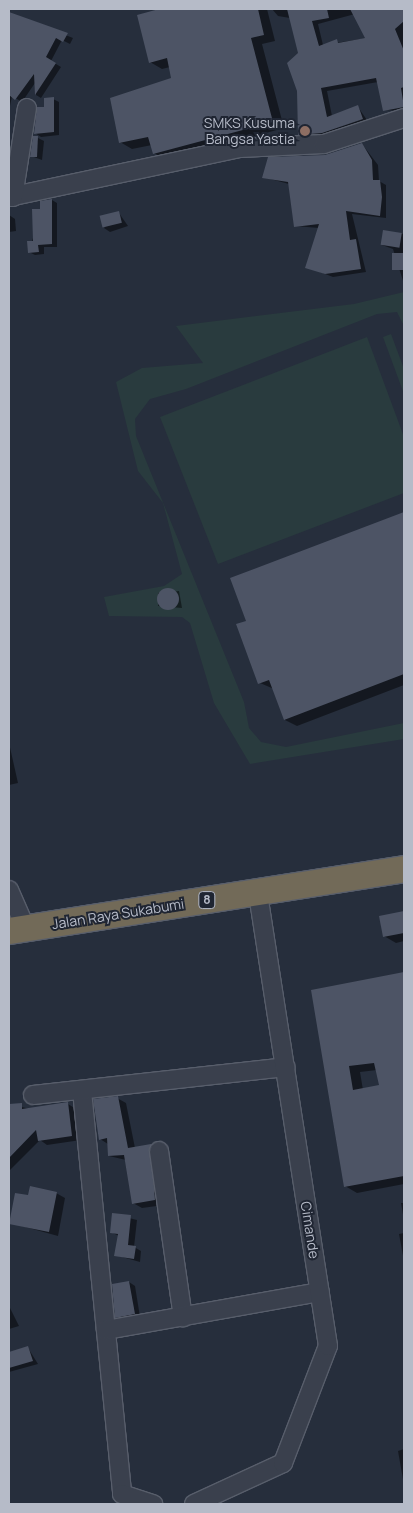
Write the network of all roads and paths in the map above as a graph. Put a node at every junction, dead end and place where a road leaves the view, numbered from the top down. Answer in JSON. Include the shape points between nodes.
{"nodes":[{"id":1,"x":27,"y":108,"type":"dead end"},
{"id":2,"x":404,"y":118,"type":"edge"},
{"id":3,"x":11,"y":197,"type":"edge"},
{"id":4,"x":404,"y":869,"type":"edge"},
{"id":5,"x":9,"y":890,"type":"edge"},
{"id":6,"x":258,"y":892,"type":"junction"},
{"id":7,"x":17,"y":930,"type":"edge"},
{"id":8,"x":285,"y":1067,"type":"junction"},
{"id":9,"x":82,"y":1090,"type":"junction"},
{"id":10,"x":33,"y":1095,"type":"dead end"},
{"id":11,"x":159,"y":1151,"type":"dead end"},
{"id":12,"x":320,"y":1292,"type":"junction"},
{"id":13,"x":183,"y":1317,"type":"junction"},
{"id":14,"x":106,"y":1330,"type":"junction"},
{"id":15,"x":153,"y":1504,"type":"edge"},
{"id":16,"x":194,"y":1504,"type":"edge"}],
"edges":[{"from":1,"to":3,"type":"street"},
{"from":2,"to":3,"type":"street","via":[[324,144],[240,148]]},
{"from":4,"to":6,"type":"highway","name":"Jalan Raya Sukabumi","number":"8"},
{"from":5,"to":7,"type":"street"},
{"from":6,"to":7,"type":"highway","name":"Jalan Raya Sukabumi","number":"8"},
{"from":6,"to":8,"type":"street","name":"Cimande"},
{"from":8,"to":9,"type":"street"},
{"from":8,"to":12,"type":"street","name":"Cimande"},
{"from":9,"to":10,"type":"street"},
{"from":9,"to":14,"type":"street"},
{"from":11,"to":13,"type":"street"},
{"from":12,"to":13,"type":"street"},
{"from":12,"to":16,"type":"street","name":"Cimande","via":[[328,1346],[282,1463]]},
{"from":13,"to":14,"type":"street"},
{"from":14,"to":15,"type":"street","via":[[122,1494]]}]}
